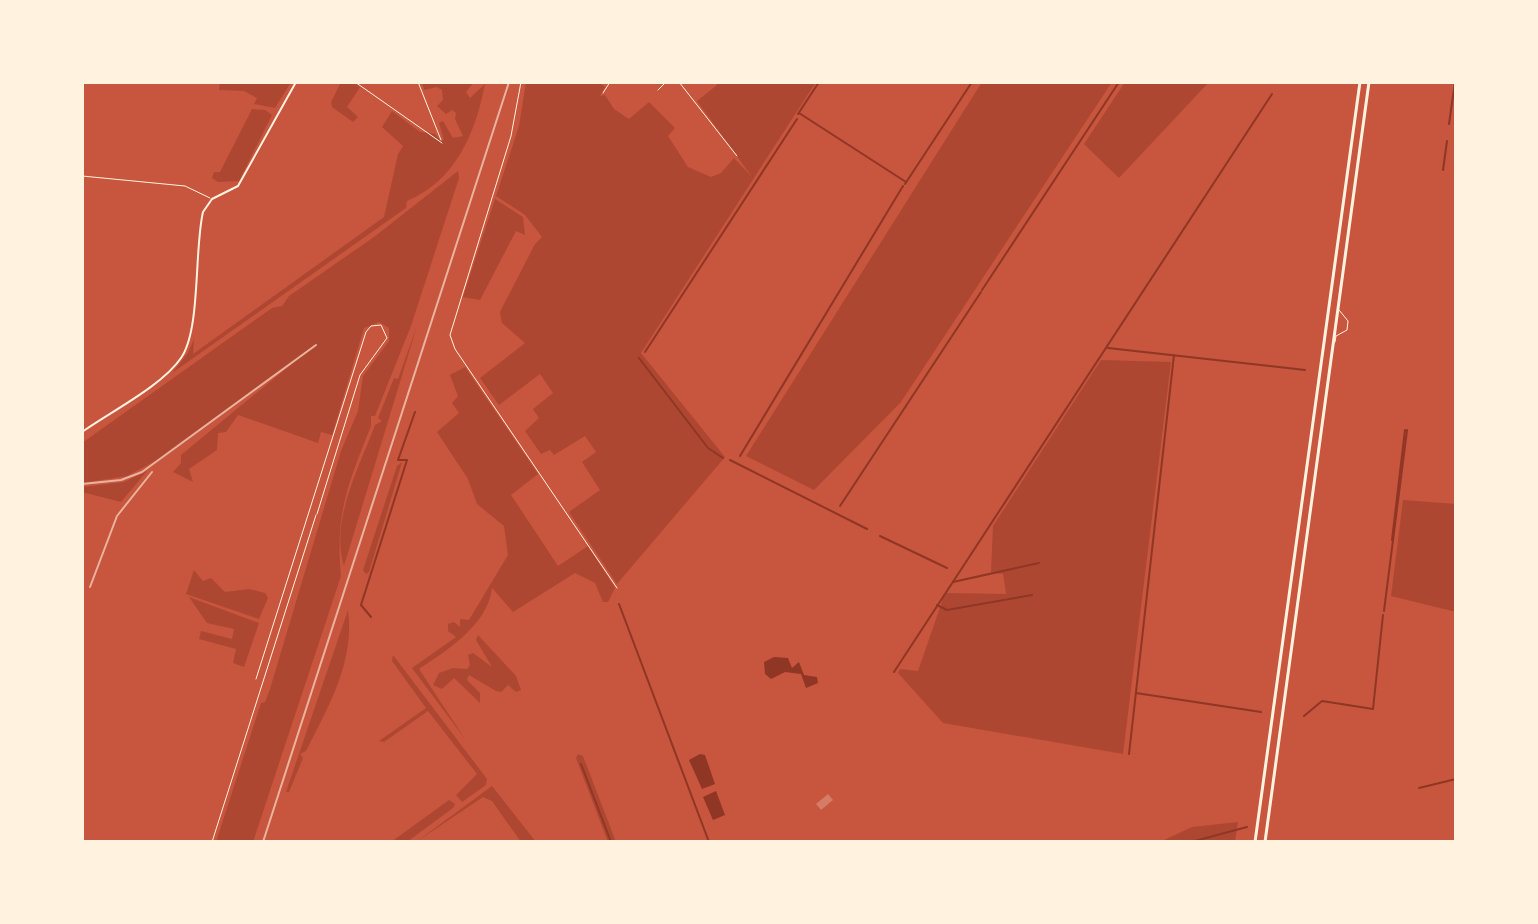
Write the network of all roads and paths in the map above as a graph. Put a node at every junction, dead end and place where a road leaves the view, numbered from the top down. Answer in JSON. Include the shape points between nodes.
{"nodes":[{"id":1,"x":296,"y":82,"type":"edge"},
{"id":2,"x":355,"y":82,"type":"edge"},
{"id":3,"x":418,"y":82,"type":"edge"},
{"id":4,"x":521,"y":82,"type":"edge"},
{"id":5,"x":610,"y":82,"type":"edge"},
{"id":6,"x":666,"y":82,"type":"edge"},
{"id":7,"x":679,"y":82,"type":"edge"},
{"id":8,"x":1360,"y":82,"type":"edge"},
{"id":9,"x":1369,"y":82,"type":"edge"},
{"id":10,"x":658,"y":90,"type":"dead end"},
{"id":11,"x":603,"y":93,"type":"dead end"},
{"id":12,"x":737,"y":156,"type":"dead end"},
{"id":13,"x":82,"y":176,"type":"edge"},
{"id":14,"x":212,"y":199,"type":"junction"},
{"id":15,"x":1340,"y":283,"type":"junction"},
{"id":16,"x":1330,"y":360,"type":"junction"},
{"id":17,"x":82,"y":432,"type":"edge"},
{"id":18,"x":617,"y":588,"type":"dead end"},
{"id":19,"x":256,"y":679,"type":"dead end"},
{"id":20,"x":212,"y":842,"type":"edge"},
{"id":21,"x":1255,"y":842,"type":"edge"},
{"id":22,"x":1265,"y":842,"type":"edge"}],
"edges":[{"from":1,"to":14,"type":"street","via":[[245,175],[234,189]]},
{"from":2,"to":3,"type":"street","via":[[442,143]]},
{"from":4,"to":18,"type":"street","via":[[511,136],[450,335]]},
{"from":5,"to":11,"type":"street"},
{"from":6,"to":10,"type":"street"},
{"from":7,"to":12,"type":"street"},
{"from":8,"to":21,"type":"main road"},
{"from":9,"to":15,"type":"main road"},
{"from":13,"to":14,"type":"street","via":[[185,186]]},
{"from":14,"to":17,"type":"street","via":[[200,222],[191,331],[184,353],[165,375]]},
{"from":15,"to":16,"type":"main road"},
{"from":15,"to":16,"type":"street","via":[[1339,309],[1348,321],[1347,330],[1336,336]]},
{"from":16,"to":22,"type":"main road"},
{"from":19,"to":20,"type":"street","via":[[366,332],[381,325],[387,338],[360,375]]}]}
